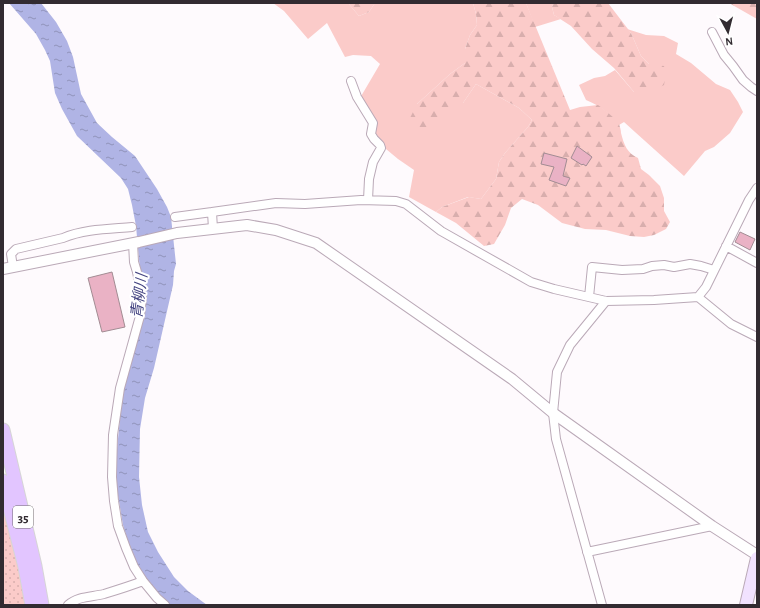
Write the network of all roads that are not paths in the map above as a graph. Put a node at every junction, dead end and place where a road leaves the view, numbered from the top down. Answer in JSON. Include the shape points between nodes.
{"nodes":[{"id":1,"x":712,"y":32,"type":"dead end"},
{"id":2,"x":351,"y":81,"type":"dead end"},
{"id":3,"x":757,"y":91,"type":"edge"},
{"id":4,"x":757,"y":188,"type":"edge"},
{"id":5,"x":368,"y":200,"type":"junction"},
{"id":6,"x":212,"y":212,"type":"junction"},
{"id":7,"x":175,"y":217,"type":"dead end"},
{"id":8,"x":132,"y":227,"type":"dead end"},
{"id":9,"x":213,"y":229,"type":"junction"},
{"id":10,"x":136,"y":242,"type":"junction"},
{"id":11,"x":726,"y":246,"type":"junction"},
{"id":12,"x":757,"y":263,"type":"edge"},
{"id":13,"x":8,"y":268,"type":"edge"},
{"id":14,"x":714,"y":270,"type":"junction"},
{"id":15,"x":588,"y":297,"type":"junction"},
{"id":16,"x":698,"y":297,"type":"junction"},
{"id":17,"x":606,"y":301,"type":"junction"},
{"id":18,"x":757,"y":338,"type":"edge"},
{"id":19,"x":553,"y":413,"type":"junction"},
{"id":20,"x":3,"y":430,"type":"edge"},
{"id":21,"x":3,"y":481,"type":"edge"},
{"id":22,"x":712,"y":526,"type":"junction"},
{"id":23,"x":587,"y":552,"type":"junction"},
{"id":24,"x":757,"y":556,"type":"edge"},
{"id":25,"x":143,"y":581,"type":"junction"},
{"id":26,"x":32,"y":605,"type":"edge"},
{"id":27,"x":42,"y":605,"type":"edge"},
{"id":28,"x":68,"y":605,"type":"edge"},
{"id":29,"x":165,"y":605,"type":"edge"},
{"id":30,"x":602,"y":605,"type":"edge"},
{"id":31,"x":746,"y":605,"type":"edge"}],
"edges":[{"from":1,"to":3,"type":"street","via":[[724,55],[743,80]]},
{"from":2,"to":5,"type":"street","via":[[373,123],[371,134],[381,148],[373,162]]},
{"from":4,"to":11,"type":"street"},
{"from":5,"to":6,"type":"street","via":[[276,203]]},
{"from":5,"to":15,"type":"street","via":[[406,204],[441,231],[531,282]]},
{"from":6,"to":7,"type":"street"},
{"from":6,"to":9,"type":"street"},
{"from":8,"to":13,"type":"street","via":[[98,230],[16,249],[11,254]]},
{"from":9,"to":10,"type":"street"},
{"from":9,"to":19,"type":"street","via":[[247,225],[276,230],[316,243],[512,379]]},
{"from":10,"to":13,"type":"street"},
{"from":10,"to":25,"type":"street","via":[[134,262],[142,297],[140,316],[120,388],[113,436],[112,477],[118,526],[134,567]]},
{"from":11,"to":12,"type":"street"},
{"from":11,"to":14,"type":"street"},
{"from":14,"to":15,"type":"street","via":[[690,264],[622,270],[592,267]]},
{"from":14,"to":16,"type":"street"},
{"from":15,"to":17,"type":"street"},
{"from":16,"to":17,"type":"street"},
{"from":16,"to":18,"type":"street","via":[[731,324]]},
{"from":17,"to":19,"type":"street","via":[[570,345],[557,372]]},
{"from":19,"to":22,"type":"street"},
{"from":19,"to":23,"type":"street","via":[[556,439]]},
{"from":20,"to":27,"type":"main road","number":"35"},
{"from":21,"to":26,"type":"main road","number":"35"},
{"from":22,"to":23,"type":"street"},
{"from":22,"to":24,"type":"street"},
{"from":23,"to":30,"type":"street"},
{"from":24,"to":31,"type":"main road"},
{"from":25,"to":28,"type":"street","via":[[78,599]]},
{"from":25,"to":29,"type":"street"}]}
